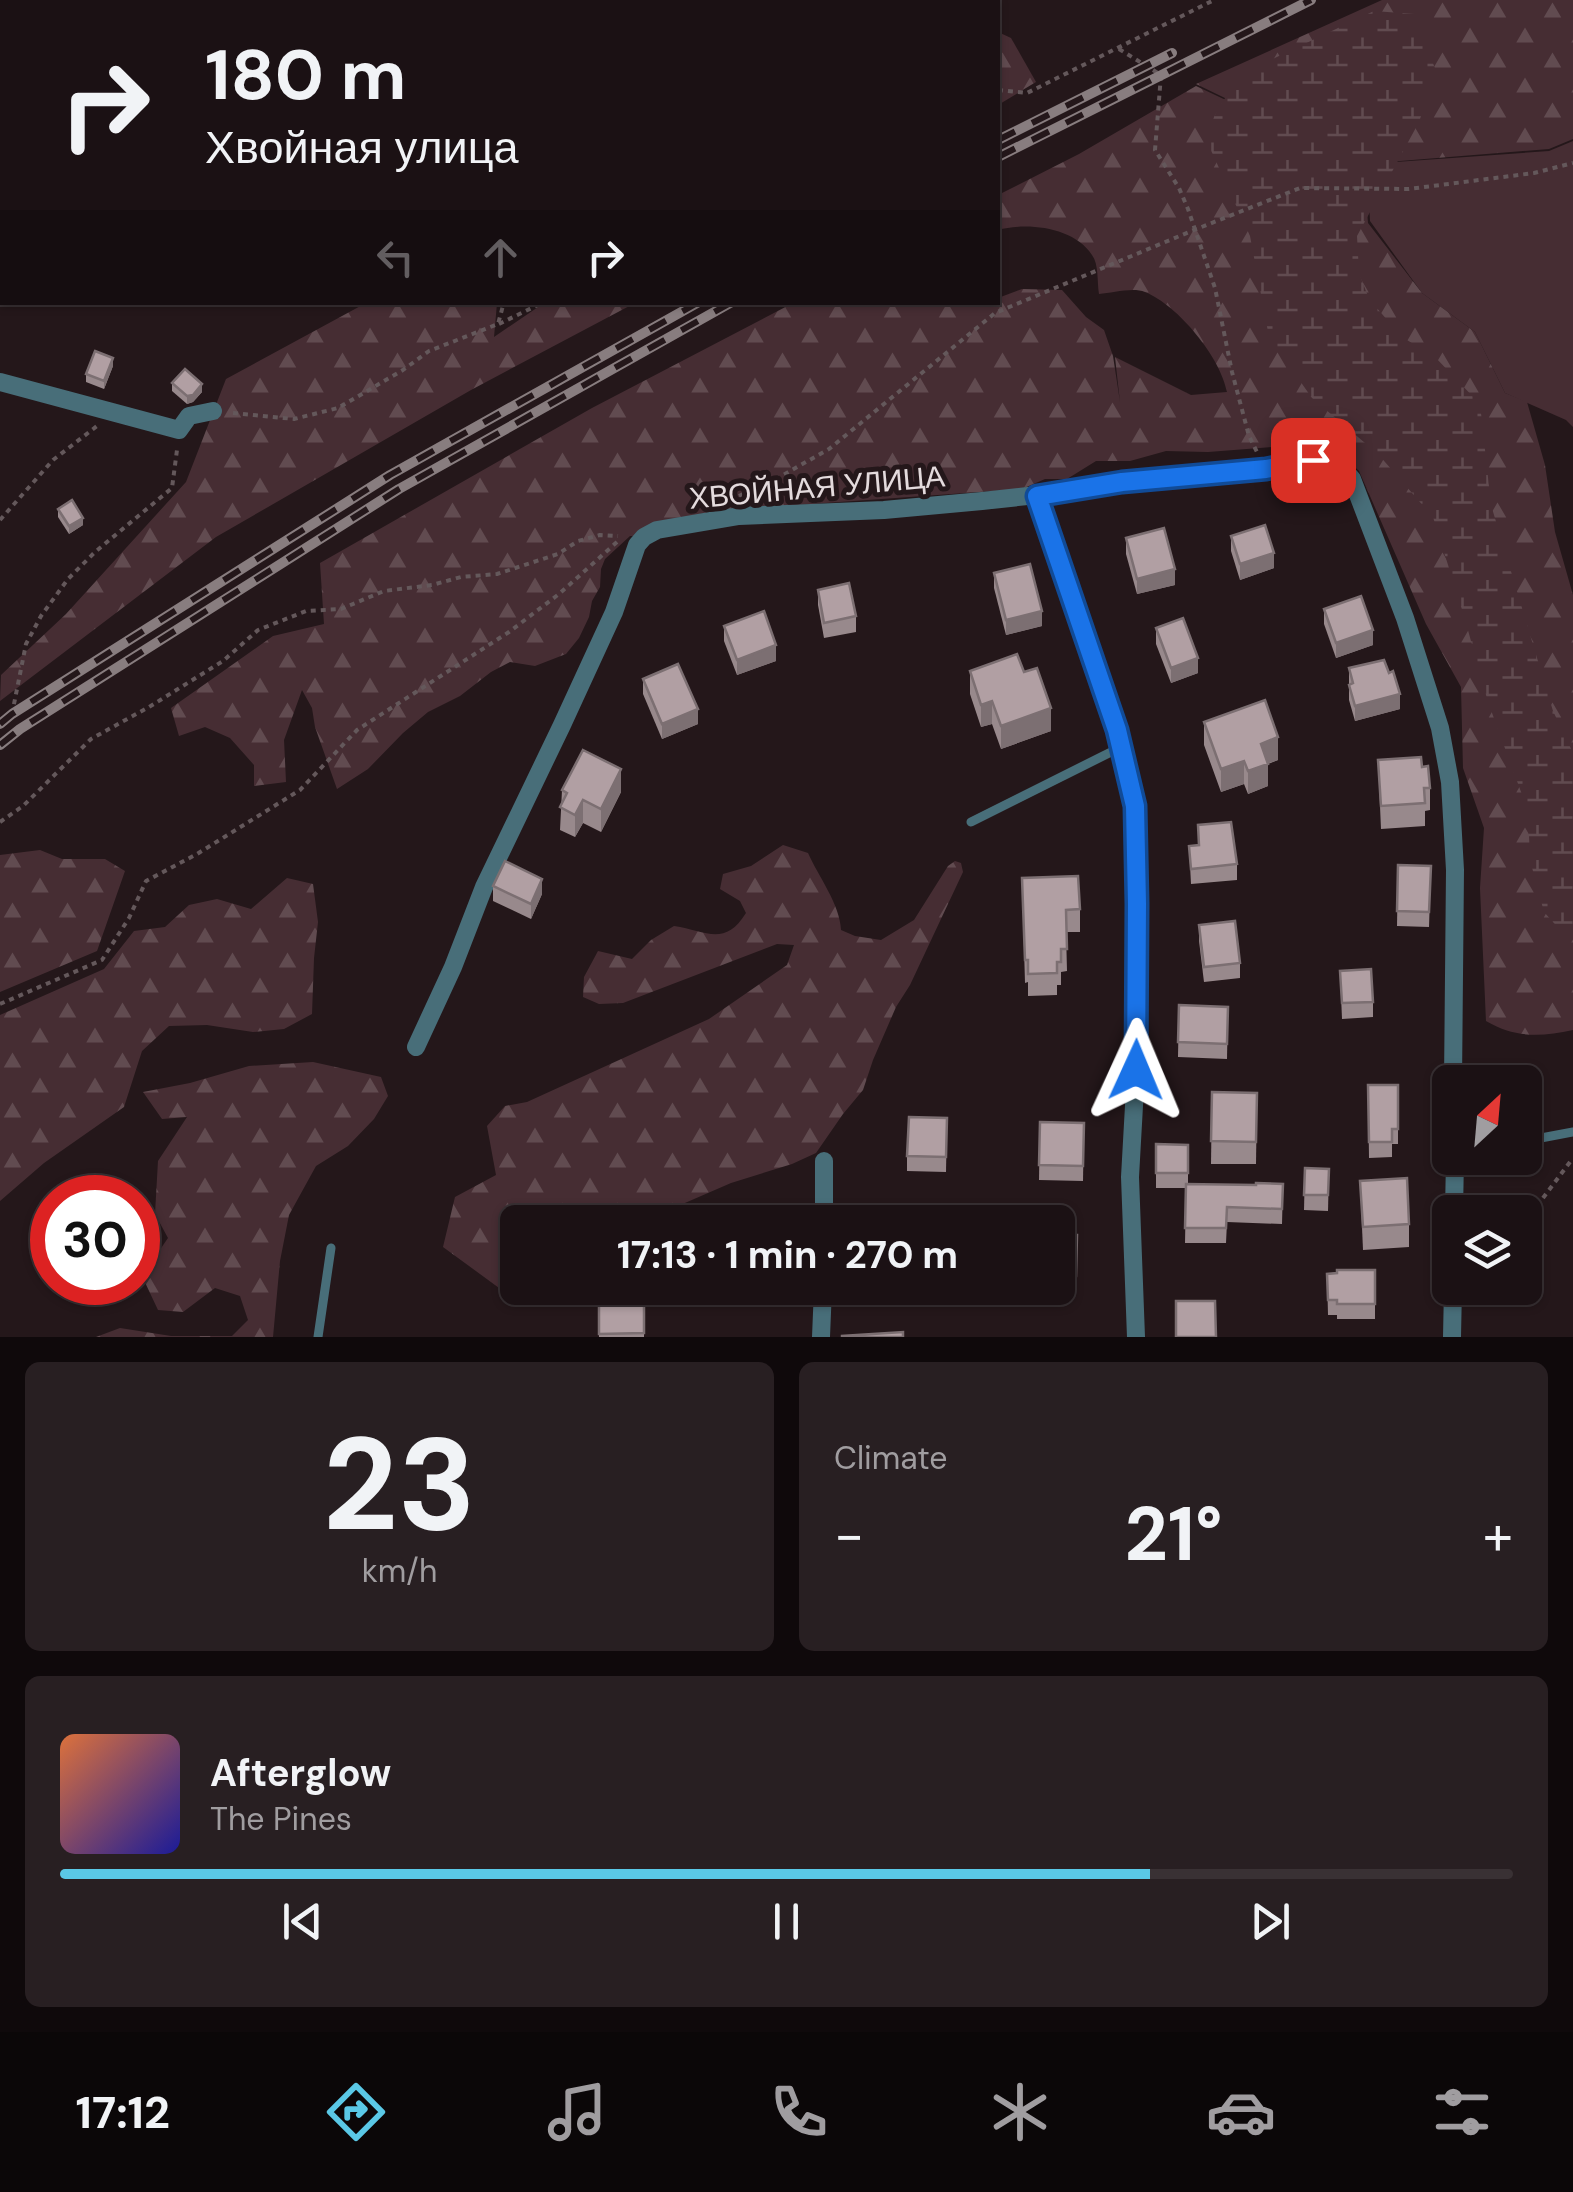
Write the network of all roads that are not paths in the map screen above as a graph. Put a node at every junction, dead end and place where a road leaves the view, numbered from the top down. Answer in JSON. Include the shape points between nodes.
{"nodes":[{"id":1,"x":0,"y":382,"type":"edge"},
{"id":2,"x":214,"y":411,"type":"road end"},
{"id":3,"x":1037,"y":496,"type":"junction"},
{"id":4,"x":1120,"y":747,"type":"junction"},
{"id":5,"x":971,"y":822,"type":"dead end"},
{"id":6,"x":416,"y":1047,"type":"dead end"},
{"id":7,"x":1453,"y":1065,"type":"edge"},
{"id":8,"x":1573,"y":1132,"type":"edge"},
{"id":9,"x":1542,"y":1138,"type":"edge"},
{"id":10,"x":824,"y":1161,"type":"dead end"},
{"id":11,"x":824,"y":1205,"type":"edge"},
{"id":12,"x":331,"y":1248,"type":"dead end"},
{"id":13,"x":822,"y":1305,"type":"edge"},
{"id":14,"x":1453,"y":1305,"type":"edge"},
{"id":15,"x":318,"y":1337,"type":"edge"},
{"id":16,"x":821,"y":1337,"type":"edge"},
{"id":17,"x":1136,"y":1337,"type":"edge"},
{"id":18,"x":1452,"y":1337,"type":"edge"}],
"edges":[{"from":1,"to":2,"type":"street","via":[[179,430],[189,416]]},
{"from":3,"to":4,"type":"street"},
{"from":3,"to":6,"type":"street","name":"ХВОЙНАЯ УЛИЦА","via":[[740,516],[644,537]]},
{"from":3,"to":7,"type":"street","name":"ХВОЙНАЯ УЛИЦА","via":[[1313,460],[1330,460],[1352,479],[1405,618],[1450,782]]},
{"from":4,"to":5,"type":"lane"},
{"from":4,"to":17,"type":"street","via":[[1135,806],[1130,1177]]},
{"from":8,"to":9,"type":"lane"},
{"from":10,"to":11,"type":"street"},
{"from":12,"to":15,"type":"lane"},
{"from":13,"to":16,"type":"street"},
{"from":14,"to":18,"type":"street"}]}
